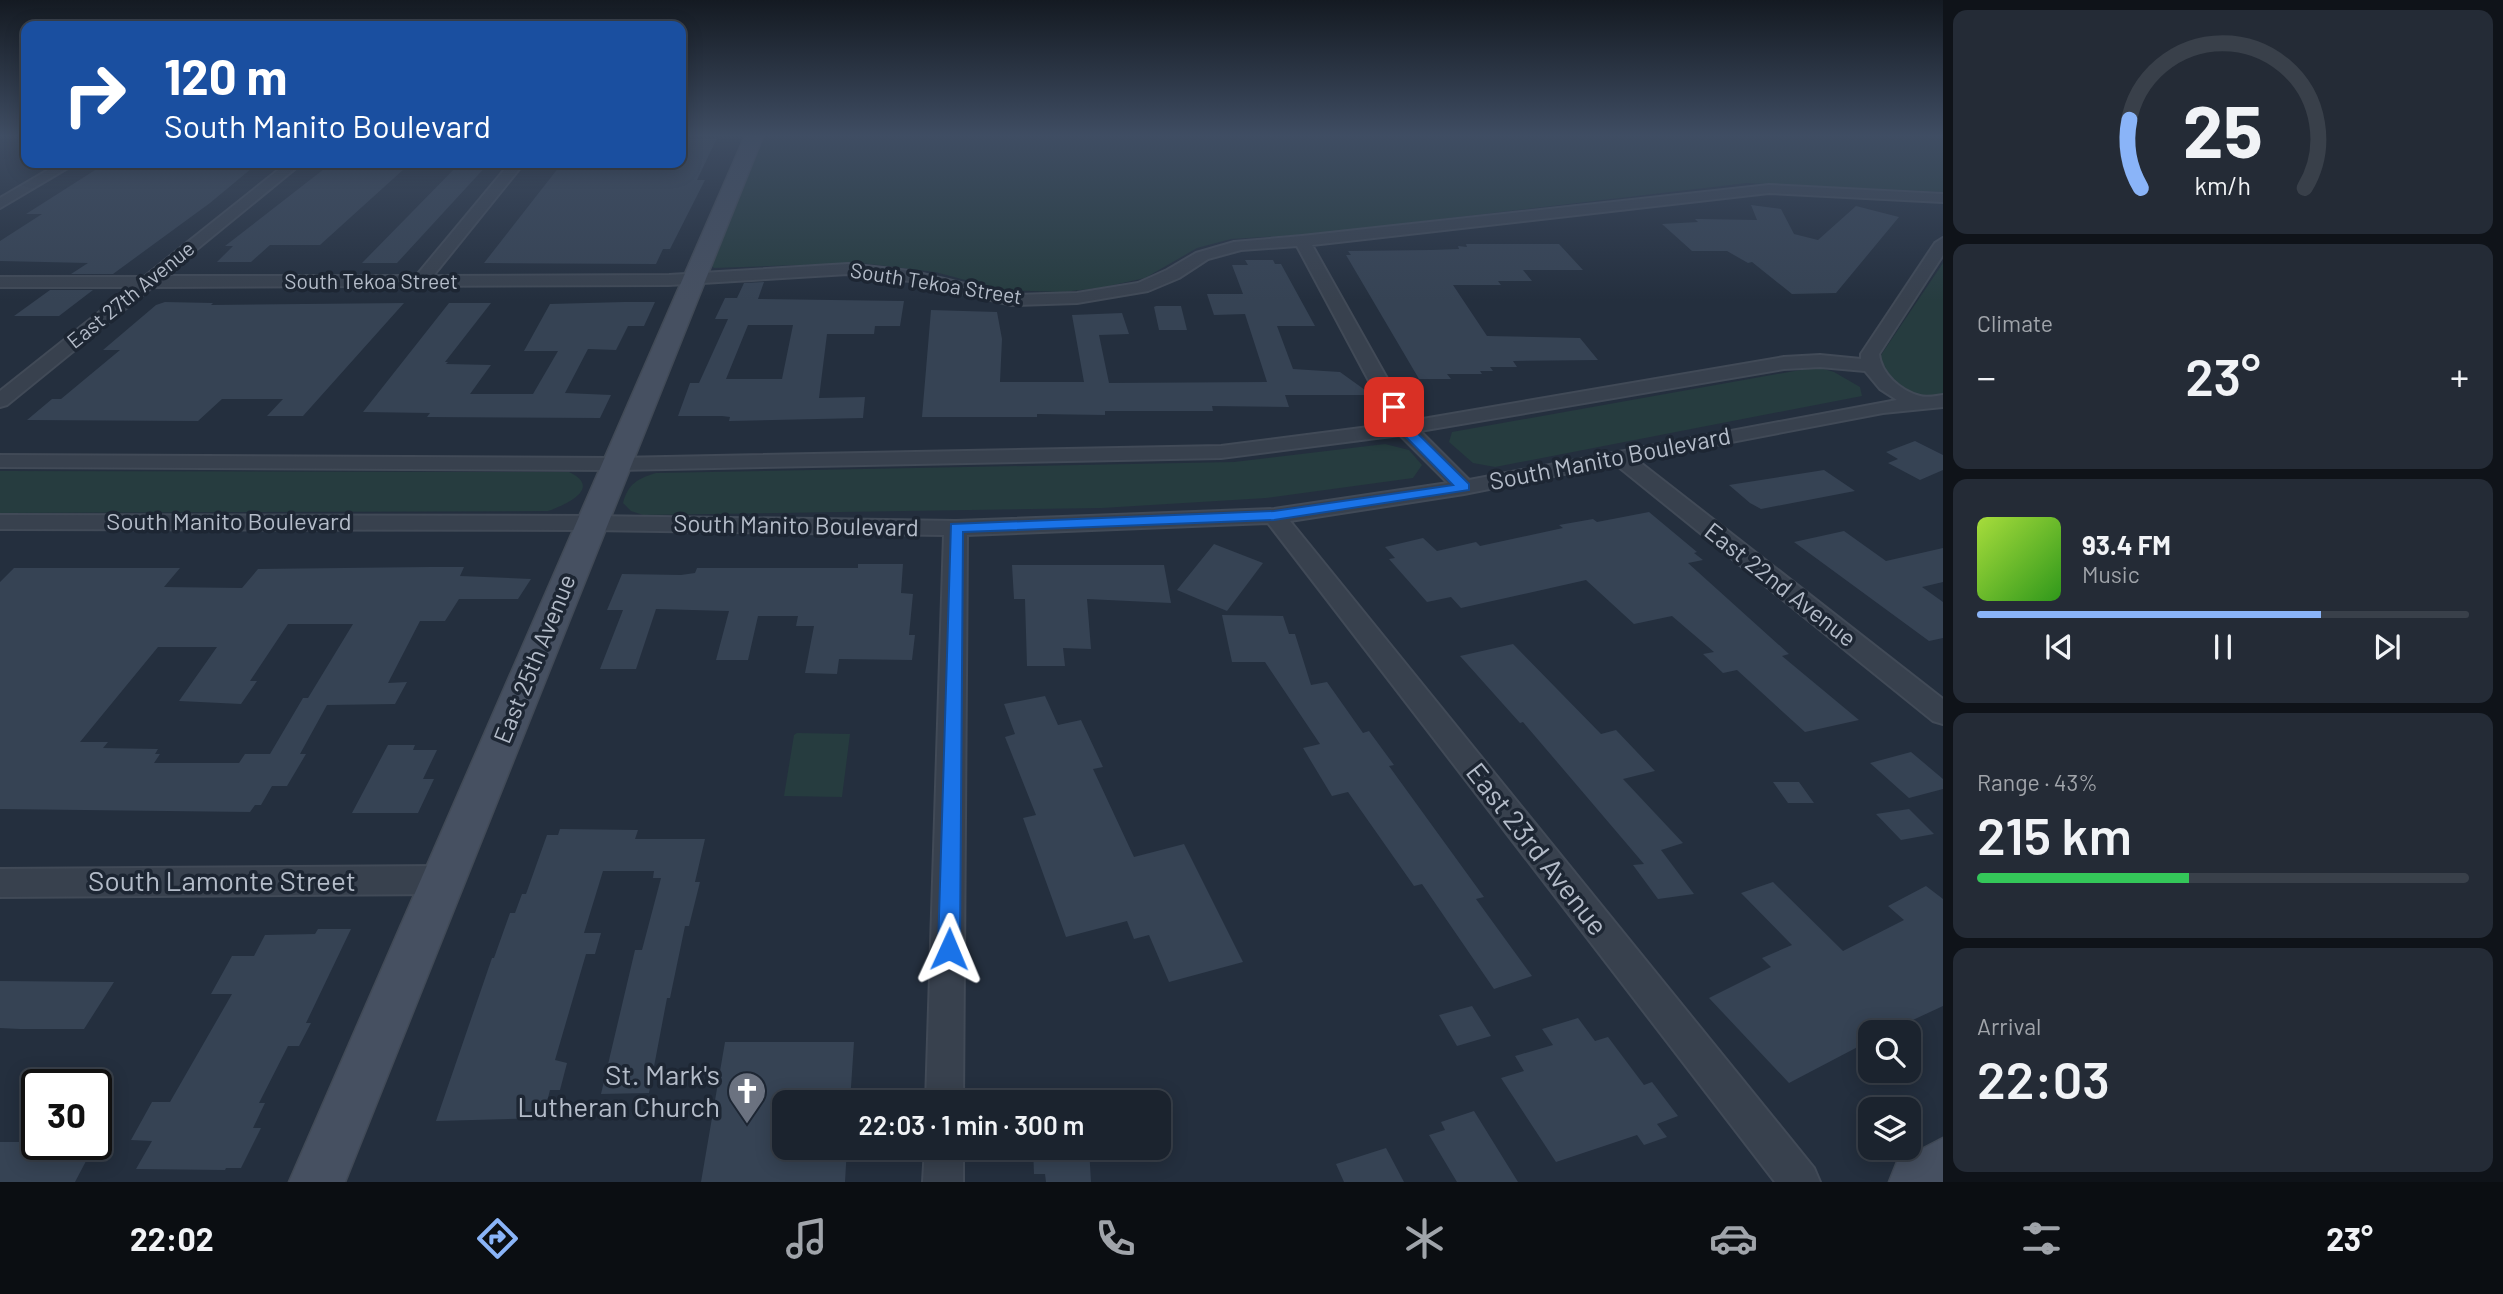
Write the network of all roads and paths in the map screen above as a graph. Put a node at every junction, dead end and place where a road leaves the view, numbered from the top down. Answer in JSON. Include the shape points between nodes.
{"nodes":[{"id":1,"x":22,"y":191,"type":"edge"},
{"id":2,"x":260,"y":191,"type":"edge"},
{"id":3,"x":494,"y":191,"type":"edge"},
{"id":4,"x":731,"y":191,"type":"edge"},
{"id":5,"x":1750,"y":191,"type":"edge"},
{"id":6,"x":1811,"y":191,"type":"edge"},
{"id":7,"x":1943,"y":198,"type":"edge"},
{"id":8,"x":0,"y":204,"type":"edge"},
{"id":9,"x":1302,"y":241,"type":"junction"},
{"id":10,"x":1943,"y":243,"type":"edge"},
{"id":11,"x":696,"y":278,"type":"junction"},
{"id":12,"x":420,"y":281,"type":"junction"},
{"id":13,"x":0,"y":282,"type":"edge"},
{"id":14,"x":145,"y":283,"type":"junction"},
{"id":15,"x":1871,"y":366,"type":"junction"},
{"id":16,"x":0,"y":401,"type":"edge"},
{"id":17,"x":1943,"y":401,"type":"edge"},
{"id":18,"x":1918,"y":403,"type":"junction"},
{"id":19,"x":1943,"y":415,"type":"edge"},
{"id":20,"x":1405,"y":428,"type":"junction"},
{"id":21,"x":1618,"y":456,"type":"junction"},
{"id":22,"x":0,"y":461,"type":"edge"},
{"id":23,"x":617,"y":464,"type":"junction"},
{"id":24,"x":1464,"y":487,"type":"junction"},
{"id":25,"x":1274,"y":516,"type":"junction"},
{"id":26,"x":0,"y":522,"type":"edge"},
{"id":27,"x":590,"y":523,"type":"junction"},
{"id":28,"x":956,"y":528,"type":"junction"},
{"id":29,"x":1943,"y":714,"type":"edge"},
{"id":30,"x":443,"y":880,"type":"junction"},
{"id":31,"x":0,"y":883,"type":"edge"},
{"id":32,"x":945,"y":1090,"type":"edge"},
{"id":33,"x":944,"y":1160,"type":"edge"},
{"id":34,"x":1943,"y":1166,"type":"edge"},
{"id":35,"x":317,"y":1182,"type":"edge"},
{"id":36,"x":943,"y":1182,"type":"edge"},
{"id":37,"x":1800,"y":1182,"type":"edge"},
{"id":38,"x":1917,"y":1182,"type":"edge"}],
"edges":[{"from":1,"to":8,"type":"street"},
{"from":2,"to":14,"type":"street","name":"East 27th Avenue"},
{"from":3,"to":12,"type":"street"},
{"from":4,"to":11,"type":"street","name":"East 25th Avenue"},
{"from":5,"to":9,"type":"street","name":"South Tekoa Street"},
{"from":6,"to":7,"type":"street","name":"South Tekoa Street"},
{"from":9,"to":11,"type":"street","name":"South Tekoa Street","via":[[1240,245],[1202,256],[1142,286],[1077,298],[1012,300],[909,276],[848,269]]},
{"from":9,"to":20,"type":"street"},
{"from":10,"to":15,"type":"street","via":[[1876,341]]},
{"from":11,"to":12,"type":"street","name":"South Tekoa Street"},
{"from":11,"to":23,"type":"street","name":"East 25th Avenue"},
{"from":12,"to":14,"type":"street","name":"South Tekoa Street"},
{"from":13,"to":14,"type":"street","name":"South Tekoa Street"},
{"from":14,"to":16,"type":"street","name":"East 27th Avenue"},
{"from":15,"to":18,"type":"street","via":[[1888,385]]},
{"from":15,"to":20,"type":"street","via":[[1820,360],[1784,363]]},
{"from":17,"to":18,"type":"street","name":"South Manito Boulevard"},
{"from":18,"to":19,"type":"street"},
{"from":18,"to":21,"type":"street","name":"South Manito Boulevard"},
{"from":20,"to":23,"type":"street","via":[[1221,452]]},
{"from":20,"to":24,"type":"street"},
{"from":21,"to":24,"type":"street","name":"South Manito Boulevard"},
{"from":21,"to":29,"type":"street","name":"East 22nd Avenue"},
{"from":22,"to":23,"type":"street"},
{"from":23,"to":27,"type":"street","name":"East 25th Avenue"},
{"from":24,"to":25,"type":"street","name":"South Manito Boulevard"},
{"from":25,"to":28,"type":"street","name":"South Manito Boulevard"},
{"from":25,"to":37,"type":"street","name":"East 23rd Avenue"},
{"from":26,"to":27,"type":"street","name":"South Manito Boulevard"},
{"from":27,"to":28,"type":"street","name":"South Manito Boulevard"},
{"from":27,"to":30,"type":"street","name":"East 25th Avenue"},
{"from":28,"to":32,"type":"street"},
{"from":30,"to":31,"type":"street","name":"South Lamonte Street"},
{"from":30,"to":35,"type":"street","name":"East 25th Avenue"},
{"from":33,"to":36,"type":"street"},
{"from":34,"to":38,"type":"street"}]}
